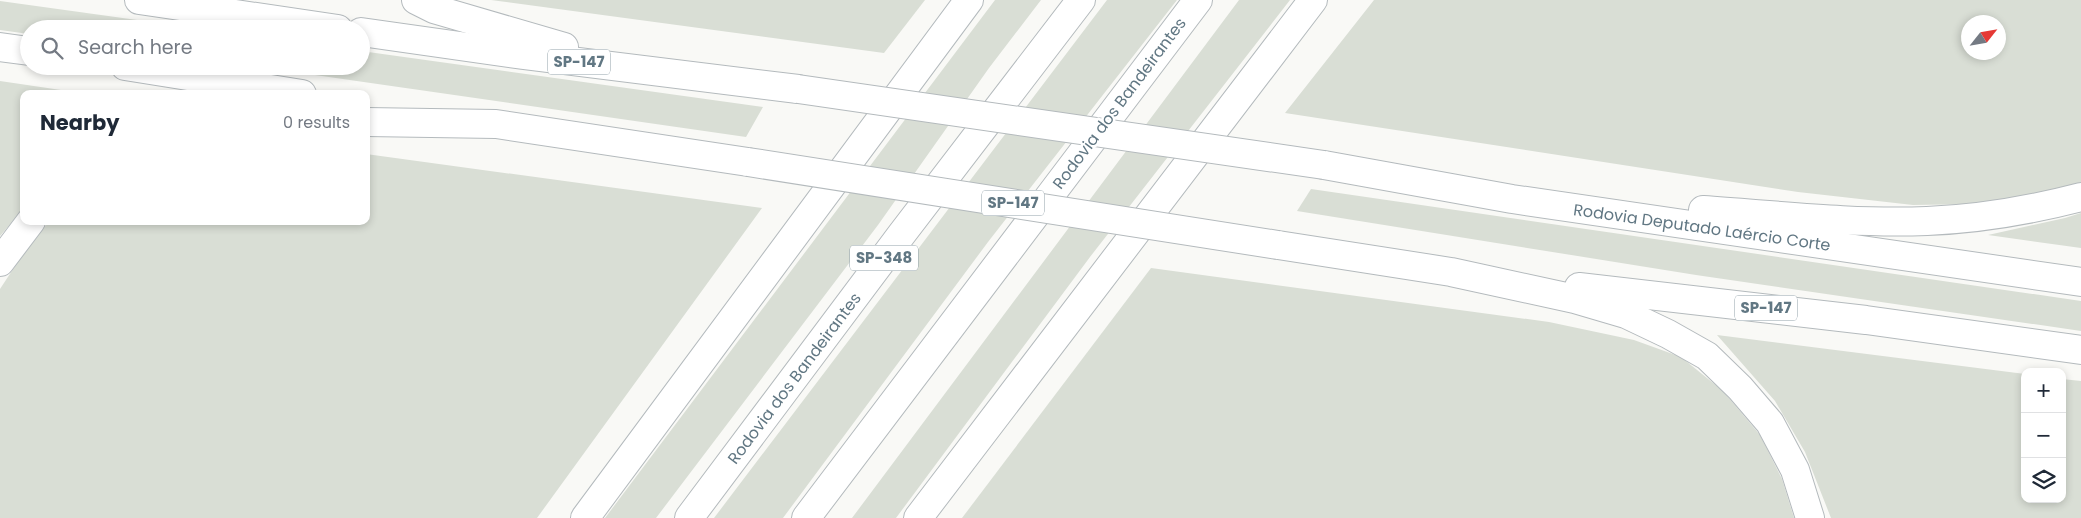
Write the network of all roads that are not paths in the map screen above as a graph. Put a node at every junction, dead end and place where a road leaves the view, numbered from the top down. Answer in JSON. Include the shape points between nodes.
{"nodes":[{"id":1,"x":139,"y":0,"type":"edge"},
{"id":2,"x":416,"y":0,"type":"edge"},
{"id":3,"x":969,"y":0,"type":"edge"},
{"id":4,"x":1081,"y":0,"type":"edge"},
{"id":5,"x":1198,"y":0,"type":"edge"},
{"id":6,"x":1313,"y":0,"type":"edge"},
{"id":7,"x":276,"y":20,"type":"edge"},
{"id":8,"x":370,"y":33,"type":"edge"},
{"id":9,"x":0,"y":47,"type":"edge"},
{"id":10,"x":20,"y":50,"type":"edge"},
{"id":11,"x":640,"y":69,"type":"junction"},
{"id":12,"x":183,"y":75,"type":"edge"},
{"id":13,"x":277,"y":90,"type":"edge"},
{"id":14,"x":370,"y":105,"type":"edge"},
{"id":15,"x":370,"y":122,"type":"edge"},
{"id":16,"x":496,"y":124,"type":"junction"},
{"id":17,"x":2081,"y":197,"type":"edge"},
{"id":18,"x":1512,"y":199,"type":"junction"},
{"id":19,"x":28,"y":225,"type":"edge"},
{"id":20,"x":0,"y":262,"type":"edge"},
{"id":21,"x":1451,"y":272,"type":"junction"},
{"id":22,"x":2081,"y":282,"type":"edge"},
{"id":23,"x":2081,"y":350,"type":"edge"},
{"id":24,"x":585,"y":518,"type":"edge"},
{"id":25,"x":689,"y":518,"type":"edge"},
{"id":26,"x":806,"y":518,"type":"edge"},
{"id":27,"x":918,"y":518,"type":"edge"},
{"id":28,"x":1810,"y":518,"type":"edge"}],
"edges":[{"from":1,"to":7,"type":"highway"},
{"from":2,"to":11,"type":"highway","via":[[434,9]]},
{"from":3,"to":24,"type":"highway"},
{"from":4,"to":25,"type":"highway","name":"Rodovia dos Bandeirantes","number":"SP-348"},
{"from":5,"to":26,"type":"highway","name":"Rodovia dos Bandeirantes"},
{"from":6,"to":27,"type":"highway"},
{"from":8,"to":11,"type":"highway","number":"SP-147"},
{"from":9,"to":10,"type":"highway"},
{"from":11,"to":18,"type":"highway","name":"Rodovia Deputado Laércio Corte","number":"SP-147","bridge":true,"via":[[1324,165]]},
{"from":12,"to":13,"type":"highway"},
{"from":14,"to":16,"type":"highway","number":"SP-147"},
{"from":15,"to":16,"type":"highway"},
{"from":16,"to":21,"type":"highway","number":"SP-147","bridge":true},
{"from":17,"to":18,"type":"highway","via":[[1992,215],[1927,221]]},
{"from":18,"to":22,"type":"highway","name":"Rodovia Deputado Laércio Corte","number":"SP-147"},
{"from":19,"to":20,"type":"highway"},
{"from":21,"to":23,"type":"highway","number":"SP-147","via":[[1866,320]]},
{"from":21,"to":28,"type":"highway","via":[[1575,298],[1626,314],[1707,356],[1770,423],[1794,470]]}]}
